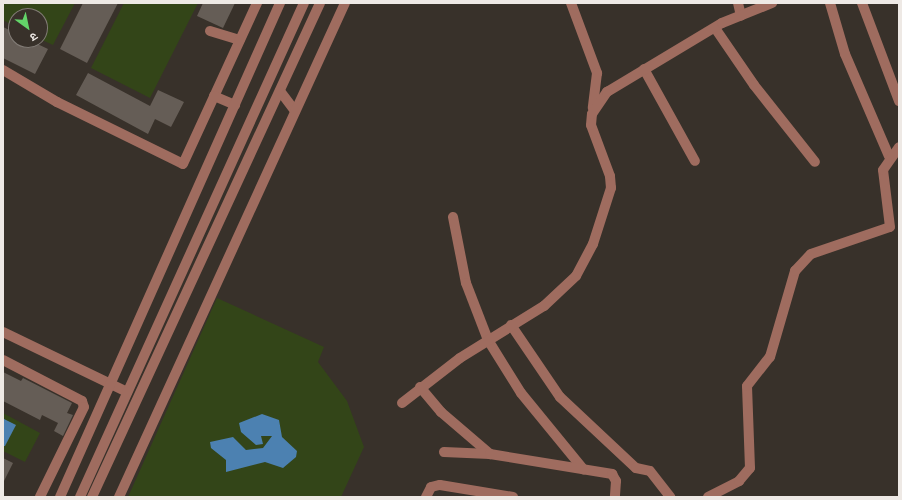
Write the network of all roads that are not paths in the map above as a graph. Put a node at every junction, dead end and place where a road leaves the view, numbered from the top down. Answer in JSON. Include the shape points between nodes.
{"nodes":[{"id":1,"x":257,"y":3,"type":"edge"},
{"id":2,"x":280,"y":3,"type":"edge"},
{"id":3,"x":304,"y":3,"type":"edge"},
{"id":4,"x":320,"y":3,"type":"edge"},
{"id":5,"x":345,"y":3,"type":"edge"},
{"id":6,"x":571,"y":3,"type":"edge"},
{"id":7,"x":738,"y":3,"type":"edge"},
{"id":8,"x":772,"y":3,"type":"edge"},
{"id":9,"x":830,"y":3,"type":"edge"},
{"id":10,"x":862,"y":3,"type":"edge"},
{"id":11,"x":741,"y":16,"type":"junction"},
{"id":12,"x":715,"y":28,"type":"junction"},
{"id":13,"x":210,"y":31,"type":"dead end"},
{"id":14,"x":240,"y":40,"type":"junction"},
{"id":15,"x":644,"y":69,"type":"junction"},
{"id":16,"x":3,"y":70,"type":"edge"},
{"id":17,"x":280,"y":91,"type":"junction"},
{"id":18,"x":214,"y":96,"type":"junction"},
{"id":19,"x":899,"y":101,"type":"edge"},
{"id":20,"x":235,"y":105,"type":"junction"},
{"id":21,"x":292,"y":107,"type":"junction"},
{"id":22,"x":592,"y":114,"type":"junction"},
{"id":23,"x":899,"y":146,"type":"edge"},
{"id":24,"x":889,"y":156,"type":"junction"},
{"id":25,"x":695,"y":162,"type":"dead end"},
{"id":26,"x":815,"y":162,"type":"dead end"},
{"id":27,"x":453,"y":217,"type":"dead end"},
{"id":28,"x":512,"y":326,"type":"junction"},
{"id":29,"x":3,"y":332,"type":"edge"},
{"id":30,"x":488,"y":340,"type":"junction"},
{"id":31,"x":3,"y":360,"type":"edge"},
{"id":32,"x":110,"y":385,"type":"junction"},
{"id":33,"x":420,"y":387,"type":"junction"},
{"id":34,"x":127,"y":392,"type":"junction"},
{"id":35,"x":402,"y":403,"type":"dead end"},
{"id":36,"x":444,"y":452,"type":"dead end"},
{"id":37,"x":490,"y":454,"type":"junction"},
{"id":38,"x":584,"y":470,"type":"junction"},
{"id":39,"x":53,"y":471,"type":"junction"},
{"id":40,"x":68,"y":479,"type":"junction"},
{"id":41,"x":40,"y":497,"type":"edge"},
{"id":42,"x":60,"y":497,"type":"edge"},
{"id":43,"x":80,"y":497,"type":"edge"},
{"id":44,"x":92,"y":497,"type":"edge"},
{"id":45,"x":119,"y":497,"type":"edge"},
{"id":46,"x":426,"y":497,"type":"edge"},
{"id":47,"x":513,"y":497,"type":"edge"},
{"id":48,"x":615,"y":497,"type":"edge"},
{"id":49,"x":670,"y":497,"type":"edge"},
{"id":50,"x":708,"y":497,"type":"edge"}],
"edges":[{"from":1,"to":14,"type":"street"},
{"from":2,"to":20,"type":"street"},
{"from":3,"to":34,"type":"street"},
{"from":4,"to":17,"type":"street"},
{"from":5,"to":21,"type":"street"},
{"from":6,"to":22,"type":"street","via":[[597,73]]},
{"from":7,"to":11,"type":"street"},
{"from":8,"to":11,"type":"street"},
{"from":9,"to":24,"type":"street","via":[[845,54]]},
{"from":10,"to":19,"type":"street"},
{"from":11,"to":12,"type":"street"},
{"from":12,"to":15,"type":"street"},
{"from":12,"to":26,"type":"street","via":[[754,85]]},
{"from":13,"to":14,"type":"street"},
{"from":14,"to":18,"type":"street"},
{"from":15,"to":22,"type":"street","via":[[607,92]]},
{"from":15,"to":25,"type":"street"},
{"from":16,"to":18,"type":"street","via":[[57,102],[183,164]]},
{"from":17,"to":21,"type":"street"},
{"from":17,"to":44,"type":"street"},
{"from":18,"to":20,"type":"street"},
{"from":20,"to":32,"type":"street"},
{"from":21,"to":45,"type":"street"},
{"from":22,"to":28,"type":"street","via":[[592,135],[610,176],[608,203],[593,244],[568,286]]},
{"from":23,"to":24,"type":"street"},
{"from":24,"to":50,"type":"street","via":[[883,170],[890,227],[826,247],[799,264],[770,357],[747,386],[750,468],[739,481]]},
{"from":27,"to":30,"type":"street","via":[[466,283]]},
{"from":28,"to":30,"type":"street"},
{"from":28,"to":49,"type":"street","via":[[560,397],[636,468],[650,471]]},
{"from":29,"to":32,"type":"street"},
{"from":30,"to":33,"type":"street"},
{"from":30,"to":38,"type":"street","via":[[521,394]]},
{"from":31,"to":39,"type":"street","via":[[82,401],[81,415]]},
{"from":32,"to":34,"type":"street"},
{"from":32,"to":40,"type":"street"},
{"from":33,"to":35,"type":"street"},
{"from":33,"to":37,"type":"street","via":[[441,412]]},
{"from":34,"to":43,"type":"street"},
{"from":36,"to":37,"type":"street"},
{"from":37,"to":38,"type":"street"},
{"from":38,"to":48,"type":"street","via":[[612,474]]},
{"from":39,"to":40,"type":"street"},
{"from":39,"to":41,"type":"street"},
{"from":40,"to":42,"type":"street"},
{"from":46,"to":47,"type":"street","via":[[431,487],[440,485]]}]}
